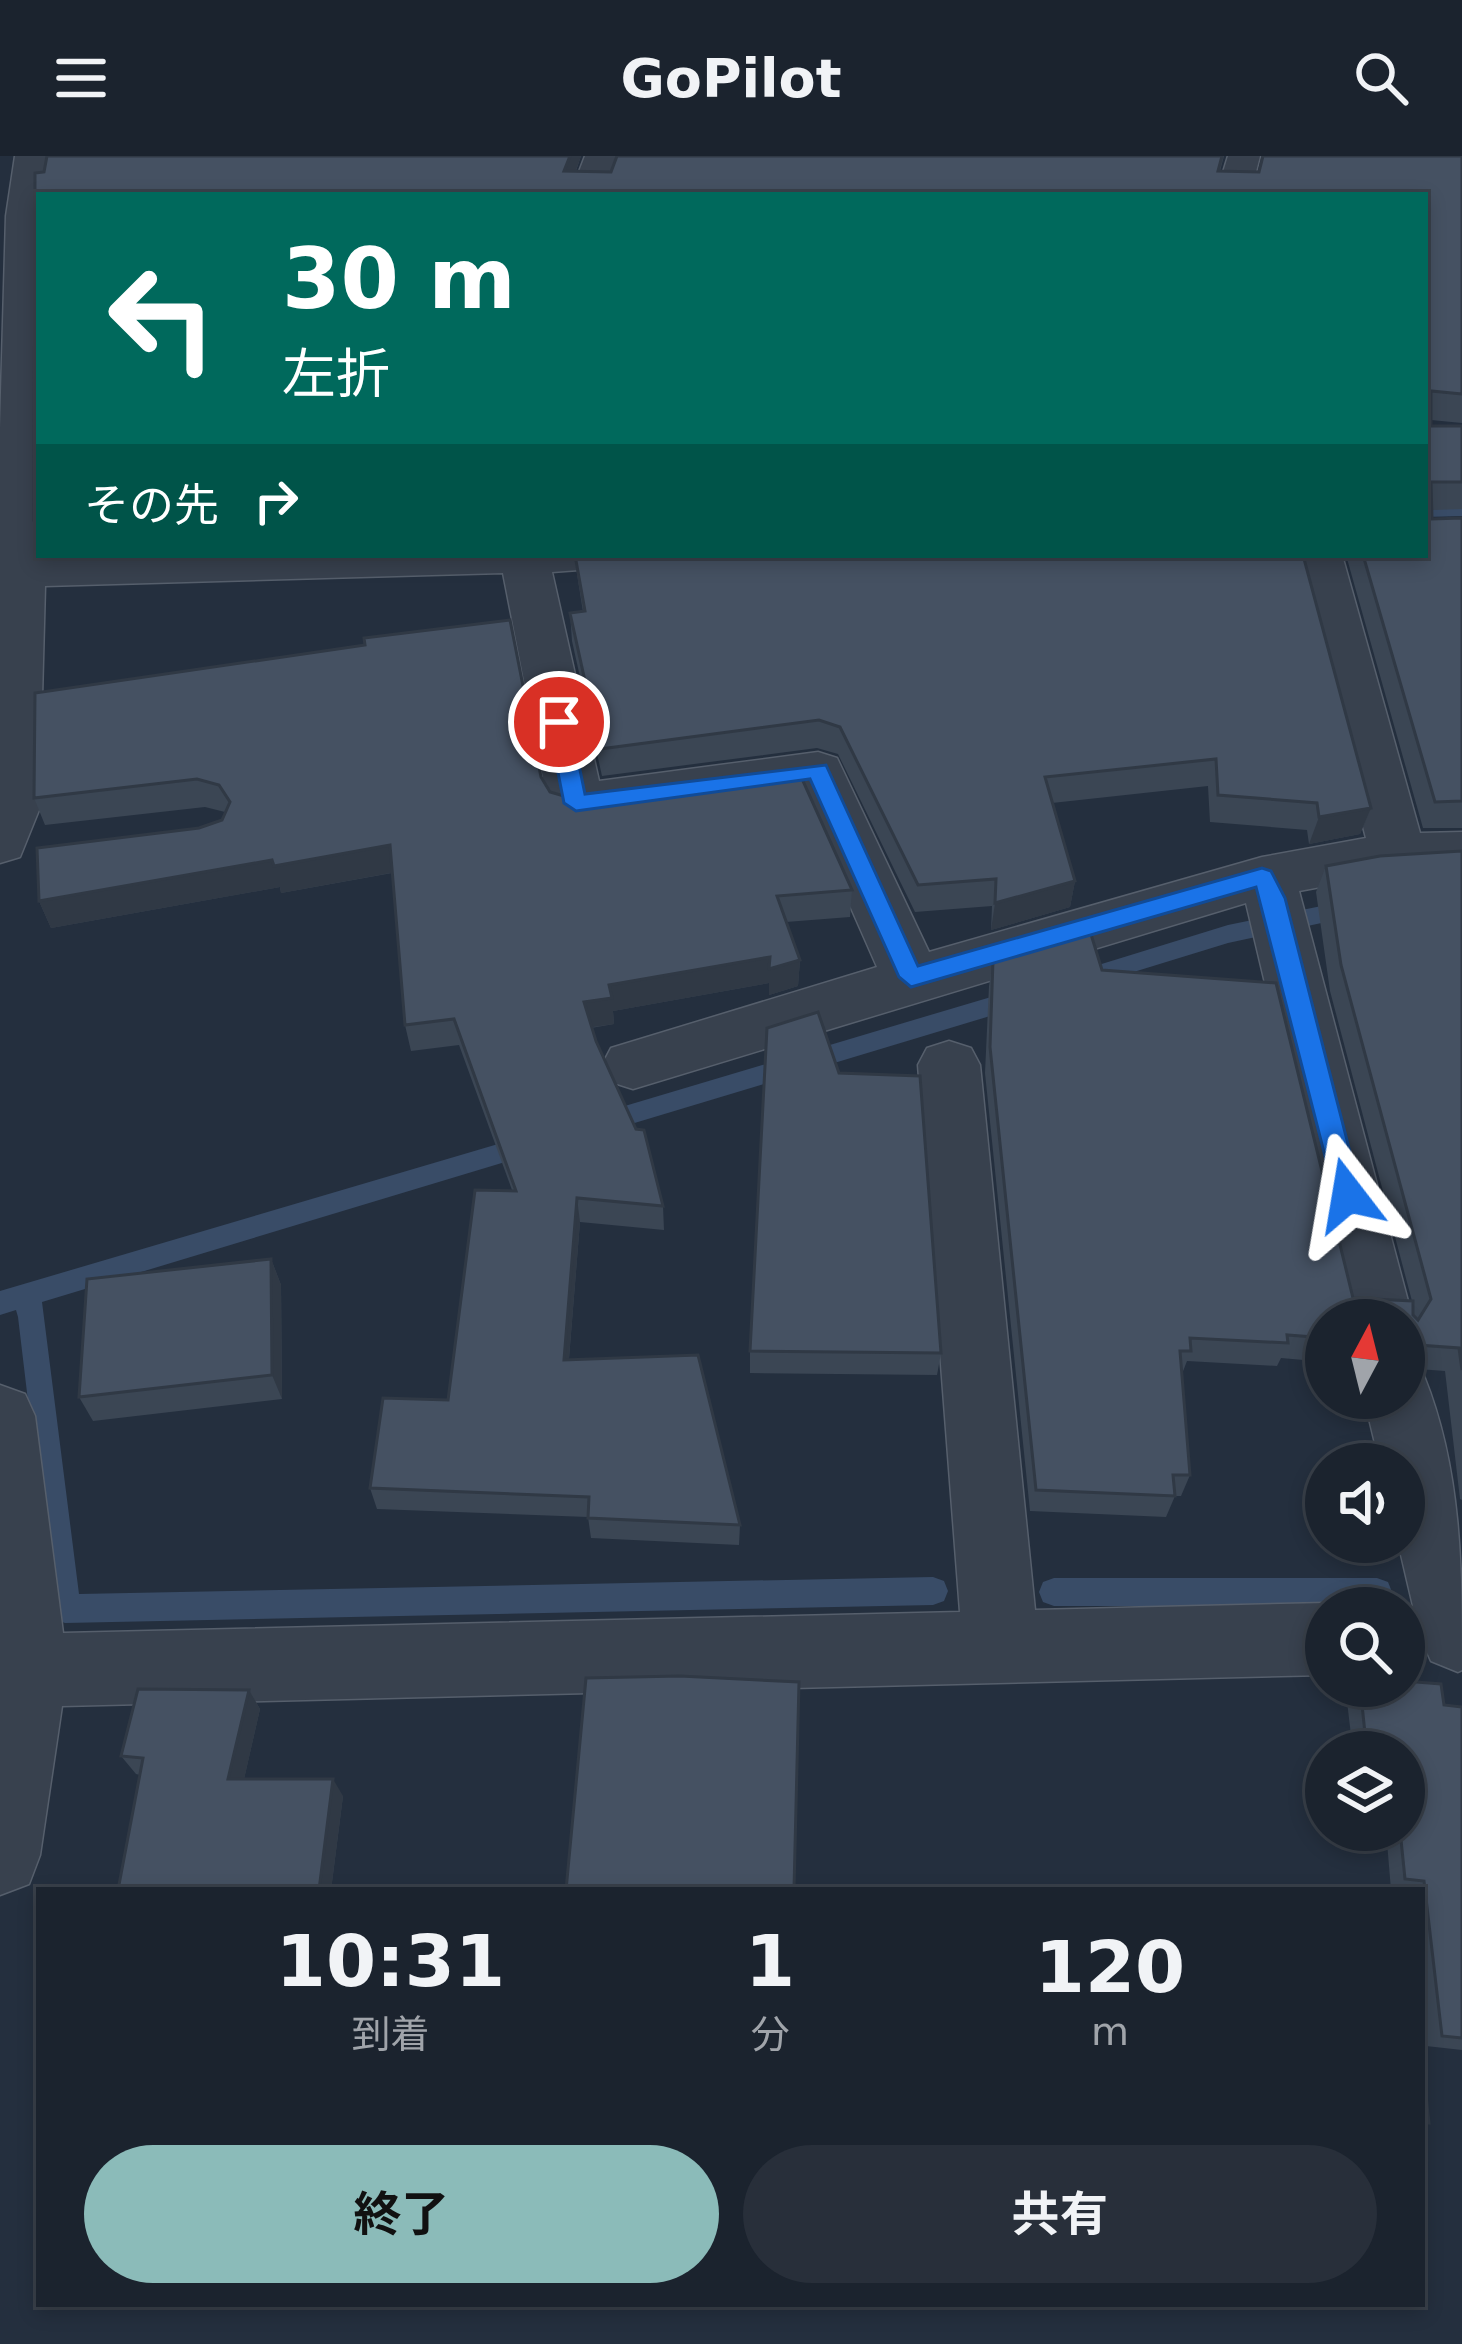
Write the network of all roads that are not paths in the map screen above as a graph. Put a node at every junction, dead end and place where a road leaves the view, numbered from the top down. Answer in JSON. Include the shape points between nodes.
{"nodes":[{"id":1,"x":35,"y":156,"type":"edge"},
{"id":2,"x":605,"y":156,"type":"edge"},
{"id":3,"x":1244,"y":156,"type":"edge"},
{"id":4,"x":591,"y":192,"type":"edge"},
{"id":5,"x":1234,"y":192,"type":"edge"},
{"id":6,"x":22,"y":361,"type":"edge"},
{"id":7,"x":13,"y":539,"type":"edge"},
{"id":8,"x":499,"y":558,"type":"edge"},
{"id":9,"x":548,"y":558,"type":"edge"},
{"id":10,"x":1318,"y":558,"type":"edge"},
{"id":11,"x":525,"y":559,"type":"junction"},
{"id":12,"x":14,"y":842,"type":"edge"},
{"id":13,"x":1396,"y":851,"type":"junction"},
{"id":14,"x":1462,"y":852,"type":"edge"},
{"id":15,"x":1274,"y":907,"type":"junction"},
{"id":16,"x":911,"y":977,"type":"junction"},
{"id":17,"x":950,"y":1065,"type":"dead end"},
{"id":18,"x":633,"y":1066,"type":"dead end"},
{"id":19,"x":1374,"y":1299,"type":"edge"},
{"id":20,"x":0,"y":1416,"type":"edge"},
{"id":21,"x":1403,"y":1419,"type":"edge"},
{"id":22,"x":1441,"y":1637,"type":"edge"},
{"id":23,"x":1305,"y":1640,"type":"edge"},
{"id":24,"x":1001,"y":1647,"type":"junction"},
{"id":25,"x":15,"y":1670,"type":"edge"},
{"id":26,"x":0,"y":1855,"type":"edge"}],
"edges":[{"from":1,"to":6,"type":"street"},
{"from":2,"to":4,"type":"street"},
{"from":3,"to":5,"type":"lane"},
{"from":6,"to":7,"type":"street"},
{"from":7,"to":12,"type":"street"},
{"from":8,"to":11,"type":"street"},
{"from":9,"to":11,"type":"street"},
{"from":10,"to":13,"type":"street"},
{"from":11,"to":16,"type":"street","via":[[576,803],[818,771]]},
{"from":13,"to":14,"type":"street"},
{"from":13,"to":15,"type":"street"},
{"from":15,"to":16,"type":"street"},
{"from":15,"to":19,"type":"street"},
{"from":16,"to":18,"type":"street"},
{"from":17,"to":24,"type":"street"},
{"from":20,"to":25,"type":"street"},
{"from":21,"to":22,"type":"street"},
{"from":23,"to":24,"type":"street"},
{"from":24,"to":25,"type":"street"},
{"from":25,"to":26,"type":"street"}]}
